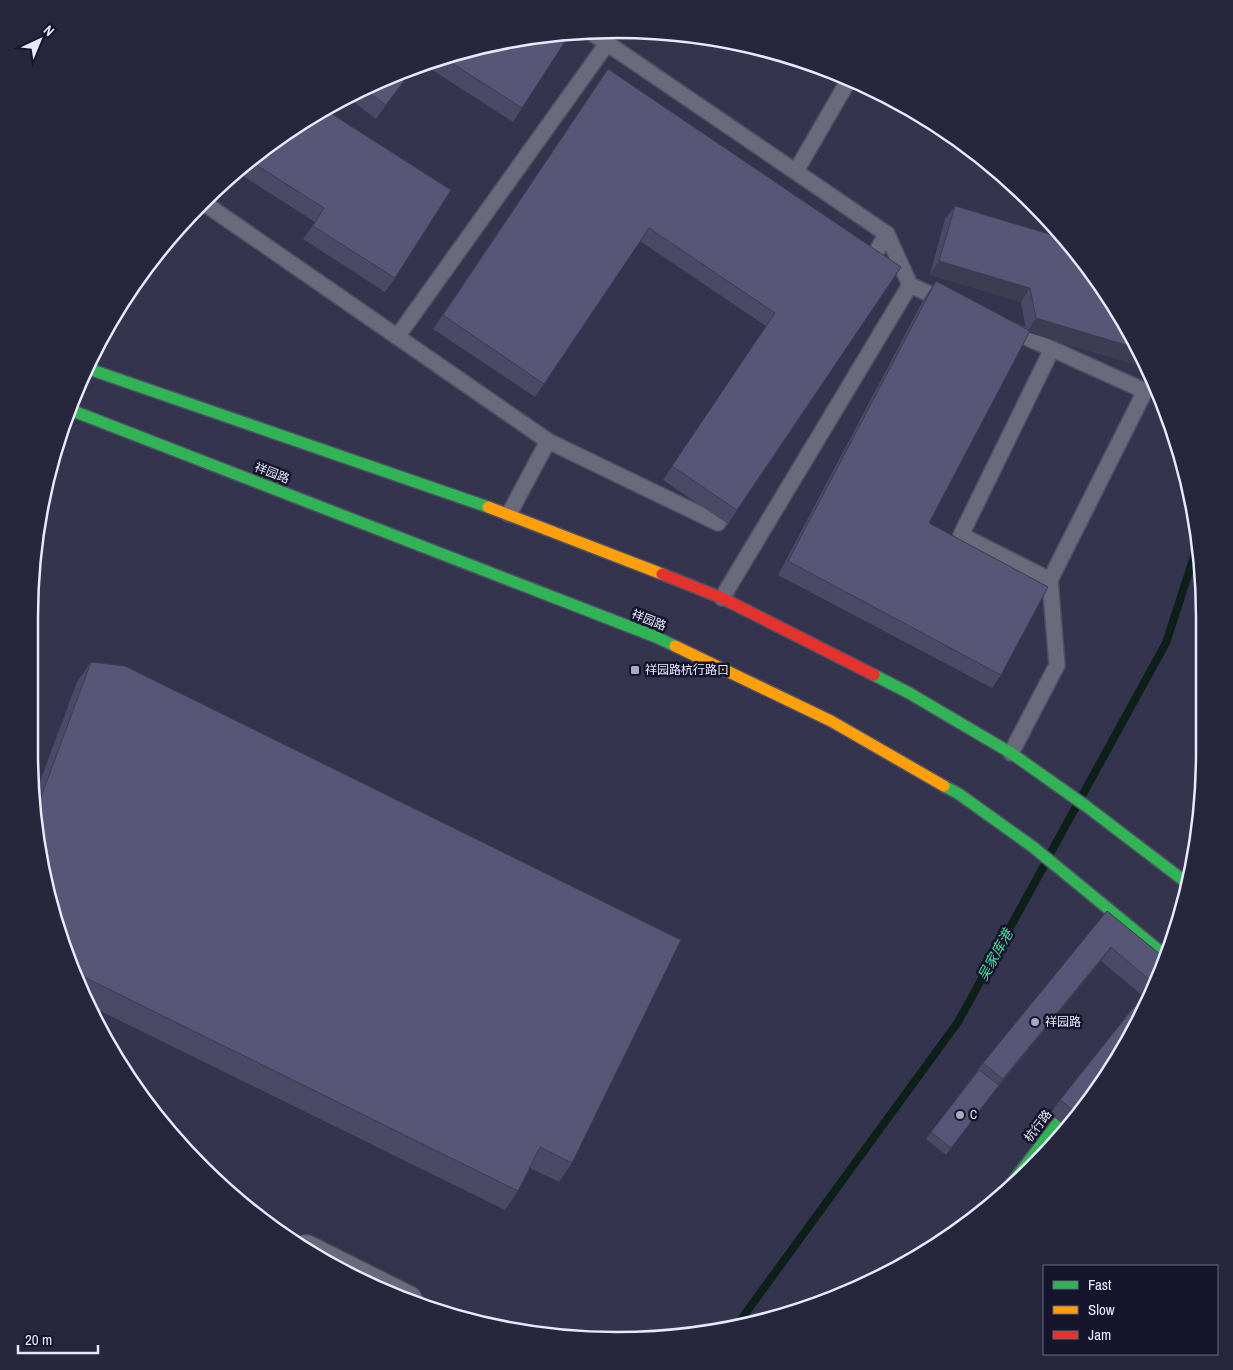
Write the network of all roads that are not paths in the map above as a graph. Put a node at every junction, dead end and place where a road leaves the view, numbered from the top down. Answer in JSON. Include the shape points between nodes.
{"nodes":[{"id":1,"x":598,"y":38,"type":"edge"},
{"id":2,"x":606,"y":45,"type":"junction"},
{"id":3,"x":846,"y":85,"type":"edge"},
{"id":4,"x":796,"y":171,"type":"junction"},
{"id":5,"x":208,"y":206,"type":"edge"},
{"id":6,"x":887,"y":234,"type":"junction"},
{"id":7,"x":862,"y":276,"type":"edge"},
{"id":8,"x":910,"y":285,"type":"junction"},
{"id":9,"x":954,"y":305,"type":"edge"},
{"id":10,"x":999,"y":325,"type":"edge"},
{"id":11,"x":397,"y":336,"type":"junction"},
{"id":12,"x":1052,"y":349,"type":"junction"},
{"id":13,"x":93,"y":370,"type":"edge"},
{"id":14,"x":75,"y":412,"type":"edge"},
{"id":15,"x":548,"y":440,"type":"junction"},
{"id":16,"x":738,"y":489,"type":"edge"},
{"id":17,"x":510,"y":514,"type":"junction"},
{"id":18,"x":1050,"y":580,"type":"junction"},
{"id":19,"x":722,"y":598,"type":"junction"},
{"id":20,"x":1011,"y":753,"type":"junction"},
{"id":21,"x":1181,"y":879,"type":"edge"},
{"id":22,"x":1160,"y":952,"type":"edge"},
{"id":23,"x":1090,"y":1079,"type":"edge"},
{"id":24,"x":1031,"y":1157,"type":"edge"}],
"edges":[{"from":1,"to":2,"type":"lane"},
{"from":2,"to":4,"type":"lane"},
{"from":2,"to":11,"type":"lane"},
{"from":3,"to":4,"type":"lane"},
{"from":4,"to":6,"type":"lane"},
{"from":5,"to":11,"type":"lane"},
{"from":6,"to":7,"type":"lane"},
{"from":6,"to":8,"type":"lane"},
{"from":8,"to":9,"type":"lane"},
{"from":8,"to":19,"type":"lane"},
{"from":10,"to":12,"type":"lane"},
{"from":11,"to":15,"type":"lane"},
{"from":12,"to":18,"type":"lane","via":[[961,535]]},
{"from":12,"to":18,"type":"lane","via":[[1145,391]]},
{"from":13,"to":17,"type":"main road"},
{"from":14,"to":22,"type":"main road","name":"祥园路","via":[[656,637],[822,717],[959,794],[1033,847]]},
{"from":15,"to":16,"type":"lane","via":[[718,523]]},
{"from":15,"to":17,"type":"lane"},
{"from":17,"to":19,"type":"main road"},
{"from":18,"to":20,"type":"lane","via":[[1057,665]]},
{"from":19,"to":20,"type":"main road","via":[[909,693]]},
{"from":20,"to":21,"type":"main road"},
{"from":23,"to":24,"type":"main road","name":"杭行路"}]}
